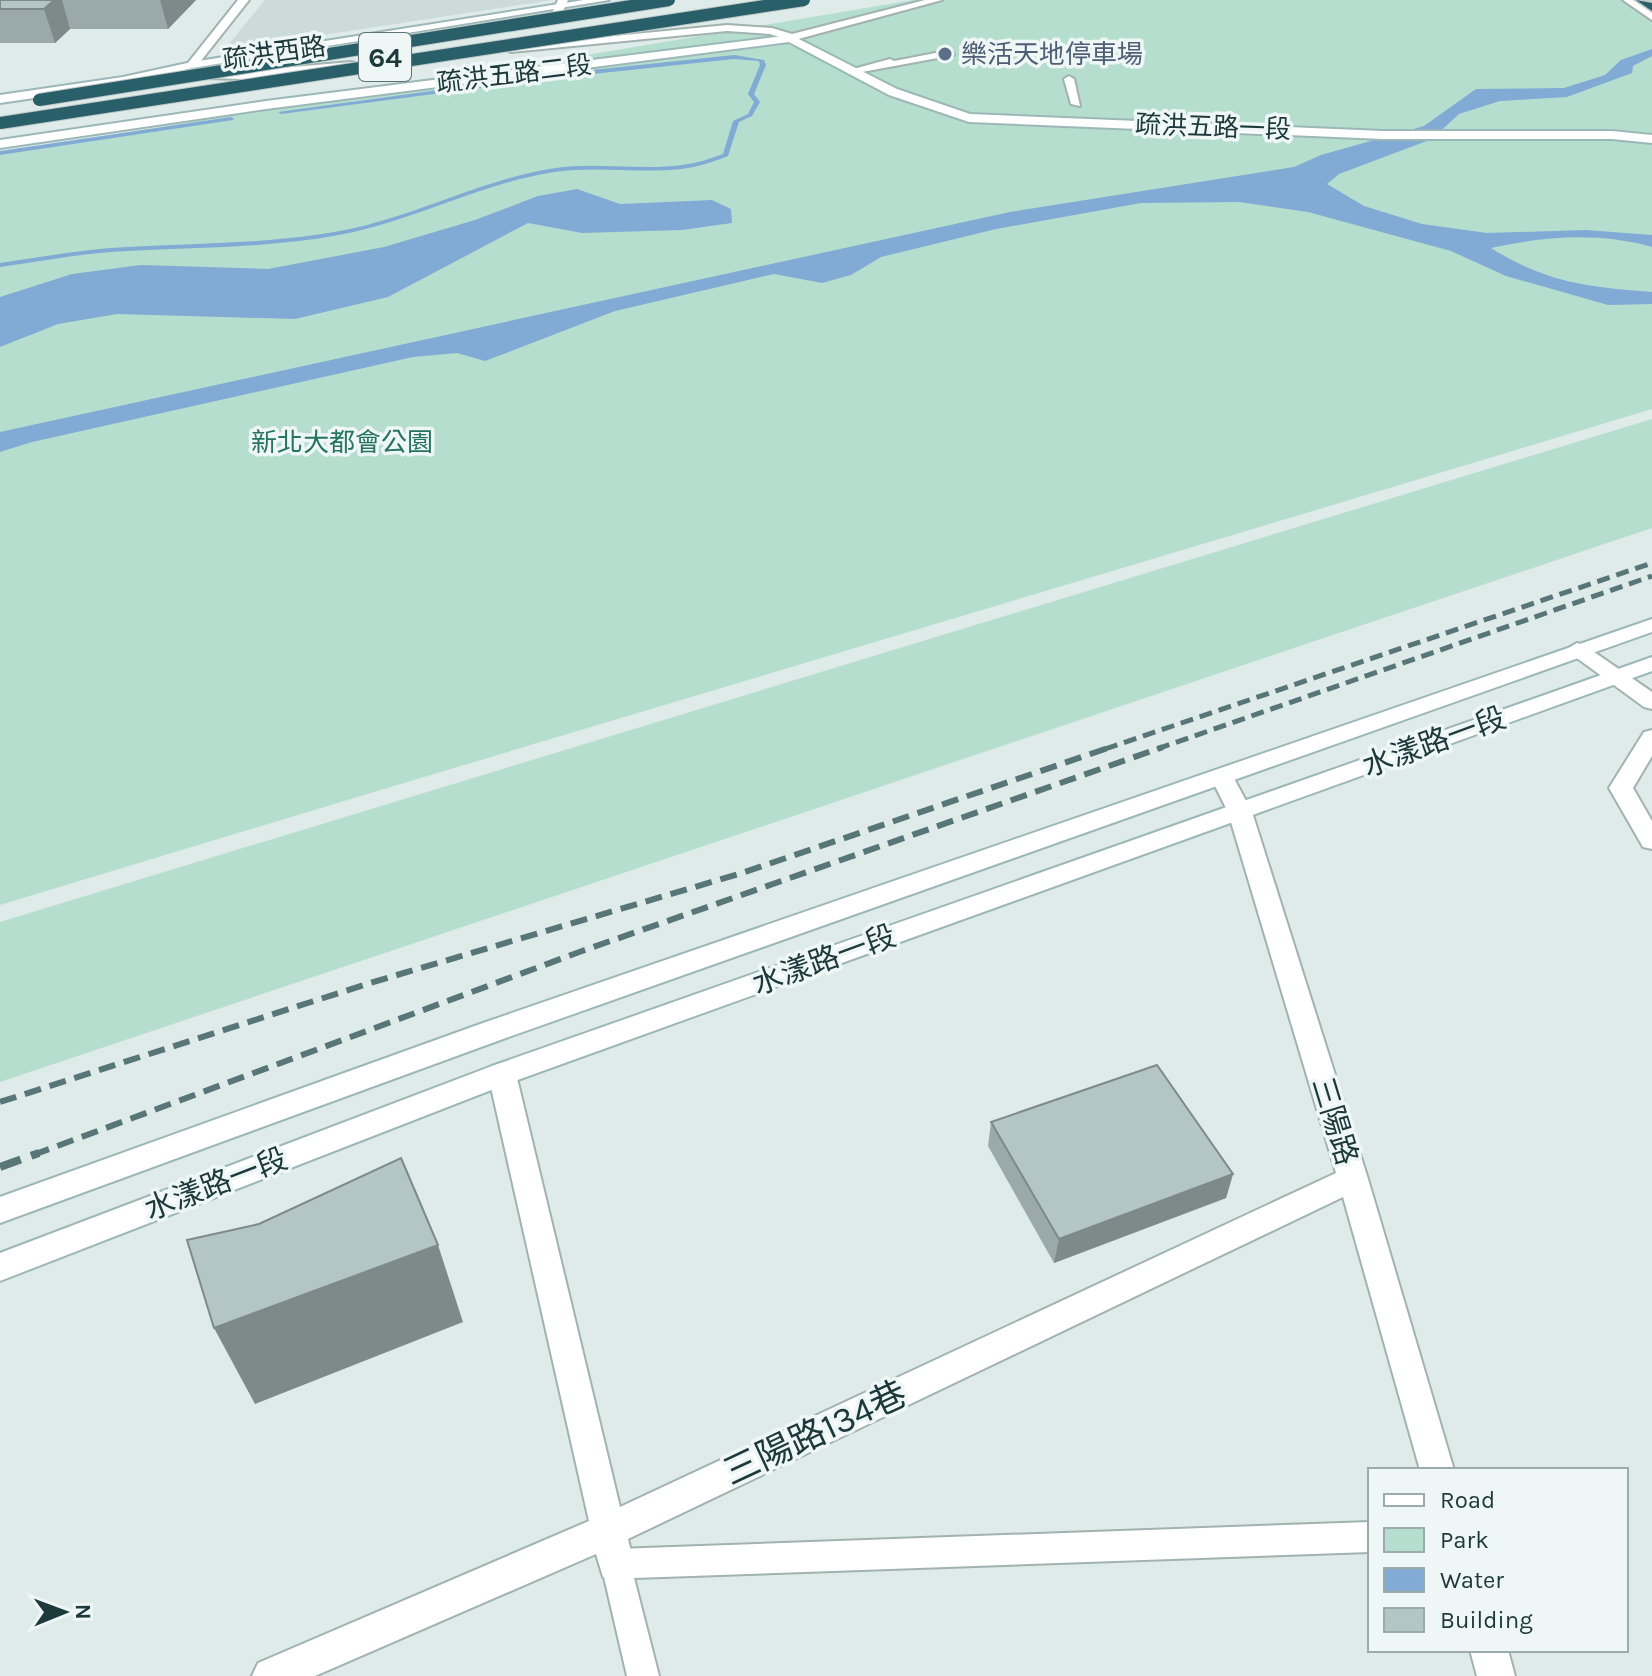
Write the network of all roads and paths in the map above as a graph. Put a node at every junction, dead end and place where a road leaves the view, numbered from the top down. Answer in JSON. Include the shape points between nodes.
{"nodes":[{"id":1,"x":244,"y":0,"type":"edge"},
{"id":2,"x":604,"y":0,"type":"edge"},
{"id":3,"x":671,"y":0,"type":"edge"},
{"id":4,"x":728,"y":0,"type":"edge"},
{"id":5,"x":769,"y":0,"type":"edge"},
{"id":6,"x":782,"y":0,"type":"edge"},
{"id":7,"x":804,"y":0,"type":"edge"},
{"id":8,"x":937,"y":0,"type":"edge"},
{"id":9,"x":1627,"y":0,"type":"edge"},
{"id":10,"x":1641,"y":0,"type":"edge"},
{"id":11,"x":559,"y":7,"type":"edge"},
{"id":12,"x":751,"y":8,"type":"junction"},
{"id":13,"x":1652,"y":8,"type":"edge"},
{"id":14,"x":1652,"y":17,"type":"edge"},
{"id":15,"x":791,"y":38,"type":"junction"},
{"id":16,"x":951,"y":53,"type":"dead end"},
{"id":17,"x":192,"y":65,"type":"junction"},
{"id":18,"x":851,"y":71,"type":"junction"},
{"id":19,"x":158,"y":72,"type":"junction"},
{"id":20,"x":1069,"y":79,"type":"dead end"},
{"id":21,"x":0,"y":91,"type":"edge"},
{"id":22,"x":0,"y":99,"type":"edge"},
{"id":23,"x":39,"y":100,"type":"junction"},
{"id":24,"x":1076,"y":104,"type":"dead end"},
{"id":25,"x":0,"y":106,"type":"edge"},
{"id":26,"x":0,"y":114,"type":"edge"},
{"id":27,"x":0,"y":123,"type":"edge"},
{"id":28,"x":1652,"y":139,"type":"edge"},
{"id":29,"x":0,"y":144,"type":"edge"},
{"id":30,"x":1652,"y":625,"type":"edge"},
{"id":31,"x":1577,"y":649,"type":"junction"},
{"id":32,"x":1652,"y":664,"type":"edge"},
{"id":33,"x":1614,"y":677,"type":"junction"},
{"id":34,"x":1652,"y":702,"type":"edge"},
{"id":35,"x":1652,"y":737,"type":"edge"},
{"id":36,"x":1222,"y":776,"type":"junction"},
{"id":37,"x":1240,"y":812,"type":"junction"},
{"id":38,"x":1652,"y":841,"type":"edge"},
{"id":39,"x":502,"y":1074,"type":"junction"},
{"id":40,"x":1353,"y":1179,"type":"junction"},
{"id":41,"x":0,"y":1210,"type":"edge"},
{"id":42,"x":0,"y":1267,"type":"edge"},
{"id":43,"x":1436,"y":1468,"type":"edge"},
{"id":44,"x":609,"y":1530,"type":"junction"},
{"id":45,"x":1368,"y":1537,"type":"edge"},
{"id":46,"x":616,"y":1564,"type":"junction"},
{"id":47,"x":1490,"y":1652,"type":"edge"},
{"id":48,"x":271,"y":1676,"type":"edge"},
{"id":49,"x":643,"y":1676,"type":"edge"},
{"id":50,"x":1496,"y":1676,"type":"edge"}],
"edges":[{"from":1,"to":17,"type":"street"},
{"from":2,"to":11,"type":"street","name":"疏洪西路"},
{"from":3,"to":11,"type":"street","name":"疏洪西路"},
{"from":3,"to":23,"type":"highway","bridge":true},
{"from":4,"to":23,"type":"highway","number":"64","bridge":true},
{"from":5,"to":26,"type":"highway","number":"64","bridge":true},
{"from":6,"to":12,"type":"highway","bridge":true},
{"from":7,"to":12,"type":"highway","bridge":true},
{"from":8,"to":15,"type":"street","name":"疏洪五路二段"},
{"from":9,"to":14,"type":"lane"},
{"from":10,"to":13,"type":"highway"},
{"from":11,"to":17,"type":"street","name":"疏洪西路"},
{"from":12,"to":27,"type":"highway","bridge":true},
{"from":15,"to":18,"type":"street","name":"疏洪五路一段"},
{"from":15,"to":19,"type":"street","via":[[727,28],[246,75]]},
{"from":15,"to":29,"type":"street","name":"疏洪五路二段"},
{"from":16,"to":18,"type":"lane"},
{"from":17,"to":19,"type":"street","name":"疏洪西路"},
{"from":18,"to":28,"type":"street","name":"疏洪五路一段","via":[[969,118],[1383,135]]},
{"from":19,"to":21,"type":"street","name":"疏洪西路"},
{"from":19,"to":22,"type":"street","name":"疏洪西路"},
{"from":20,"to":24,"type":"lane"},
{"from":23,"to":25,"type":"highway","number":"64"},
{"from":30,"to":31,"type":"street","name":"水漾路一段"},
{"from":31,"to":33,"type":"street"},
{"from":31,"to":36,"type":"street","name":"水漾路一段"},
{"from":32,"to":33,"type":"street","name":"水漾路一段"},
{"from":33,"to":34,"type":"street"},
{"from":33,"to":37,"type":"street","name":"水漾路一段"},
{"from":35,"to":38,"type":"street","via":[[1621,788]]},
{"from":36,"to":37,"type":"street","name":"三陽路"},
{"from":36,"to":41,"type":"street","name":"水漾路一段"},
{"from":37,"to":39,"type":"street","name":"水漾路一段"},
{"from":37,"to":40,"type":"street","name":"三陽路"},
{"from":39,"to":42,"type":"street","name":"水漾路一段"},
{"from":39,"to":44,"type":"street"},
{"from":40,"to":43,"type":"street","name":"三陽路"},
{"from":40,"to":44,"type":"street","name":"三陽路134巷"},
{"from":44,"to":46,"type":"street"},
{"from":44,"to":48,"type":"street","name":"三陽路134巷"},
{"from":45,"to":46,"type":"lane"},
{"from":46,"to":49,"type":"lane"},
{"from":47,"to":50,"type":"street"}]}
